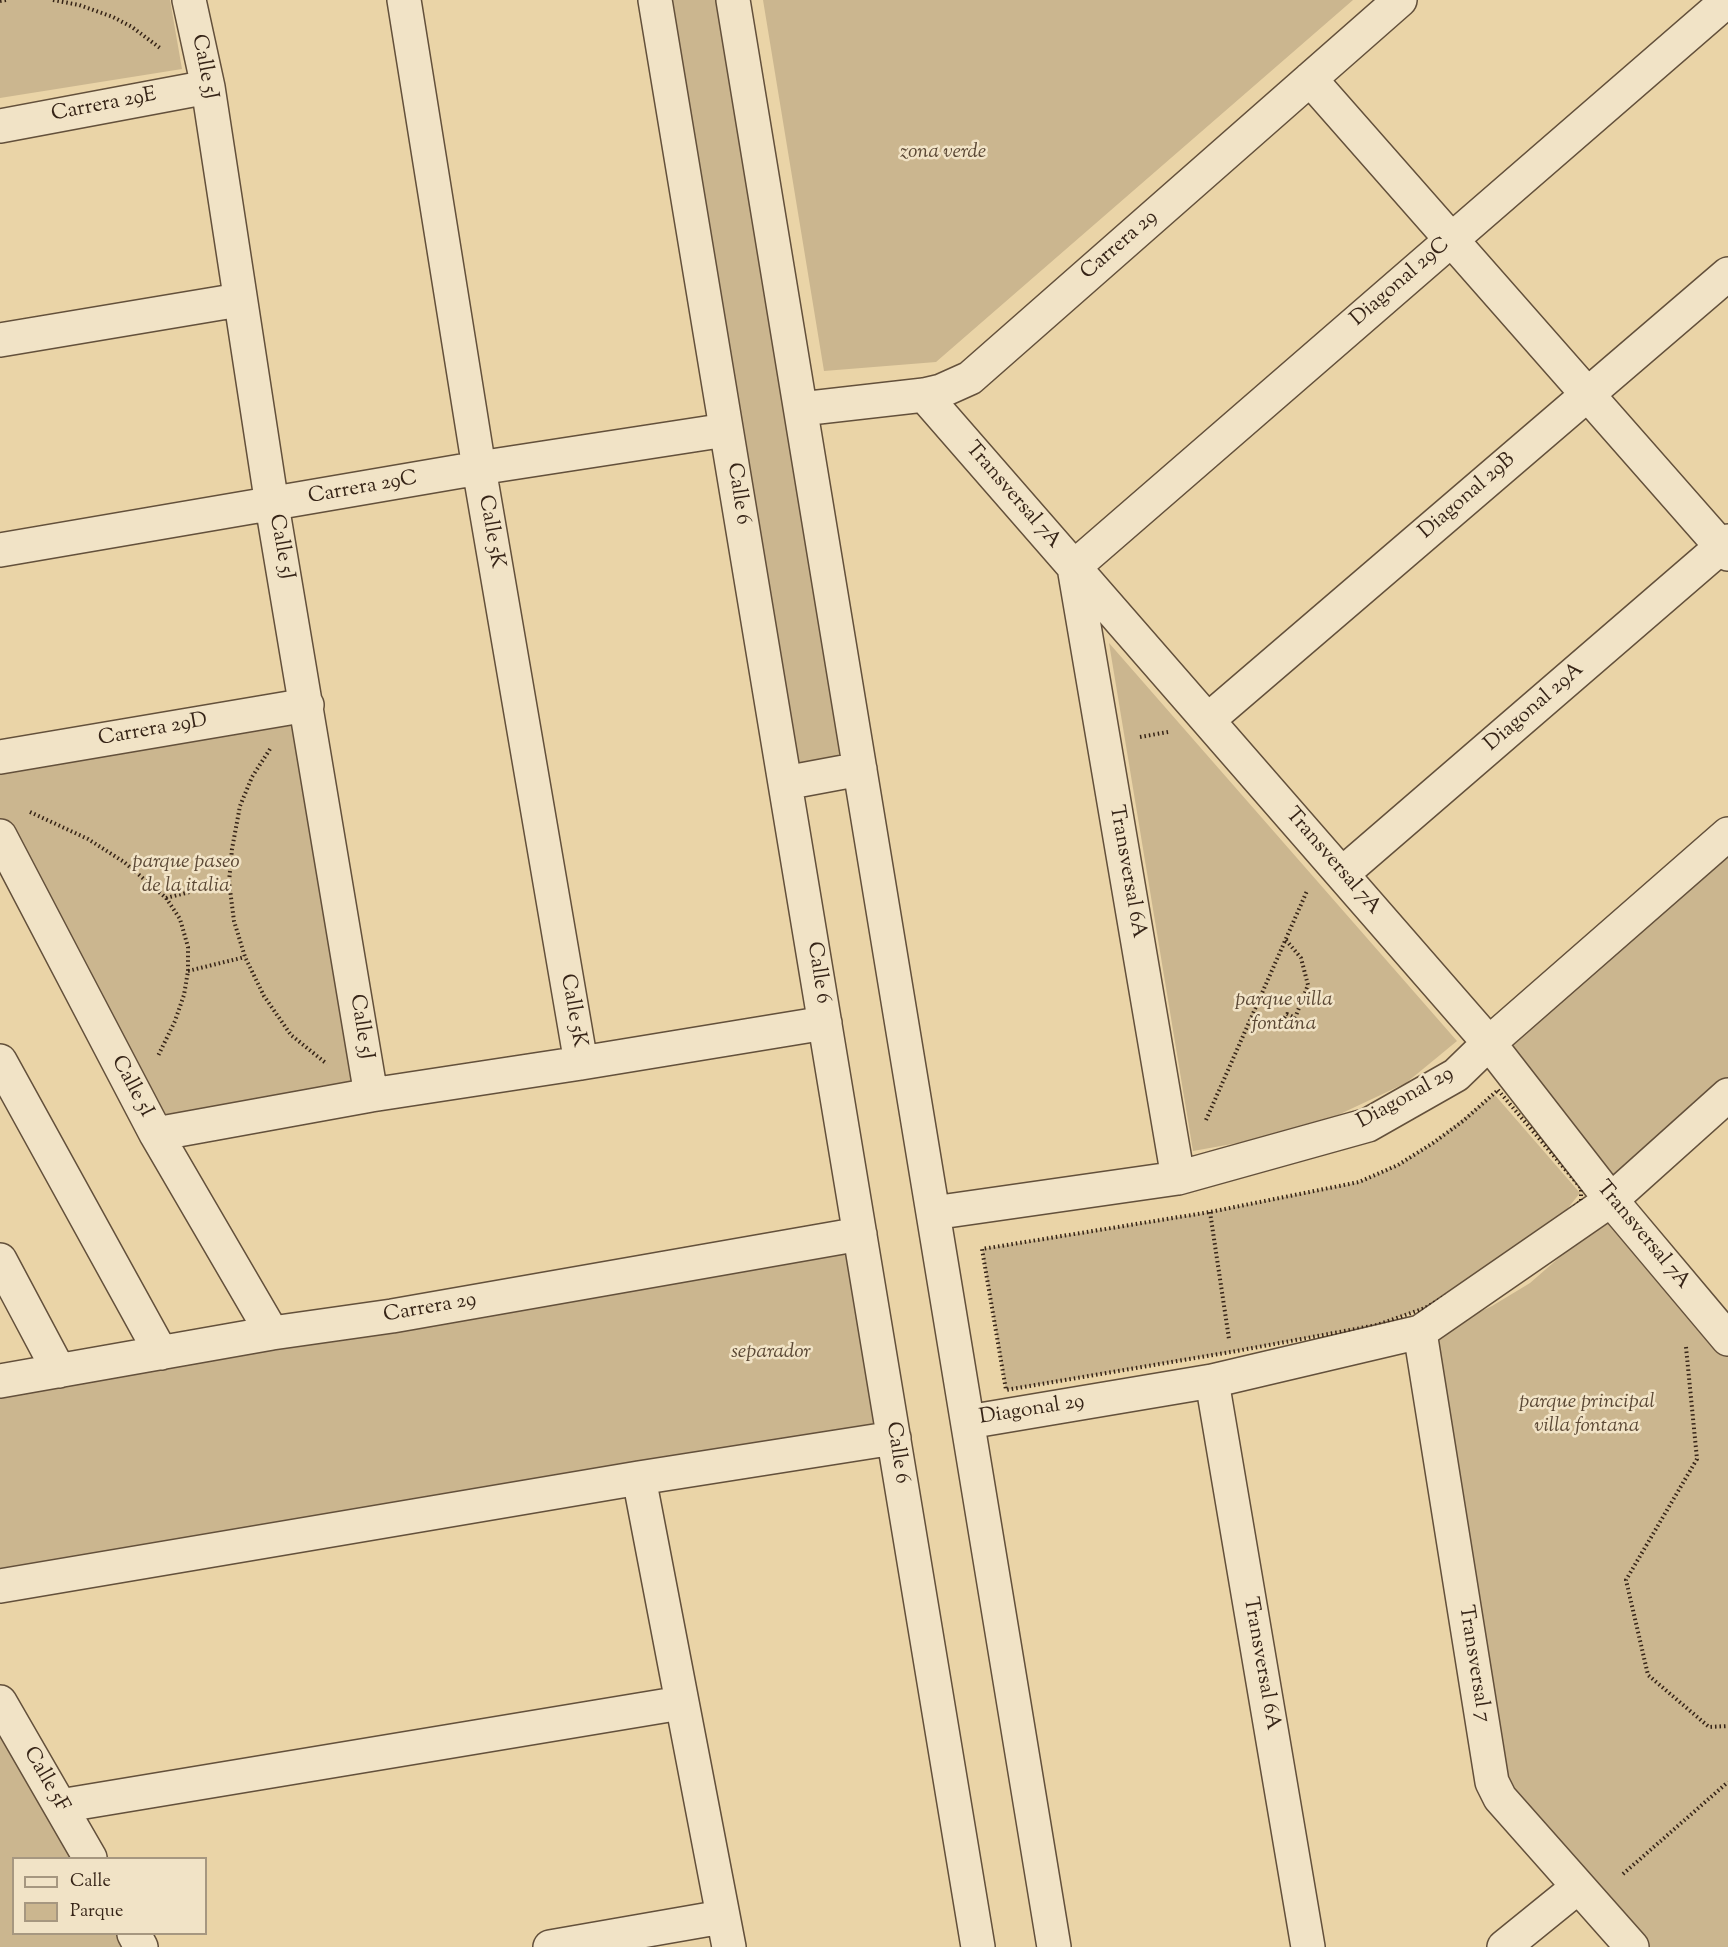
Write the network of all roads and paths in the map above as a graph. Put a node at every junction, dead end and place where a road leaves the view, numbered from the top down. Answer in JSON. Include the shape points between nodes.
{"nodes":[{"id":1,"x":1,"y":0,"type":"edge"},
{"id":2,"x":6,"y":0,"type":"edge"},
{"id":3,"x":53,"y":0,"type":"edge"},
{"id":4,"x":189,"y":0,"type":"edge"},
{"id":5,"x":404,"y":0,"type":"edge"},
{"id":6,"x":655,"y":0,"type":"edge"},
{"id":7,"x":734,"y":0,"type":"edge"},
{"id":8,"x":1400,"y":0,"type":"edge"},
{"id":9,"x":1728,"y":0,"type":"edge"},
{"id":10,"x":161,"y":48,"type":"dead end"},
{"id":11,"x":1310,"y":79,"type":"junction"},
{"id":12,"x":208,"y":87,"type":"junction"},
{"id":13,"x":0,"y":126,"type":"edge"},
{"id":14,"x":1451,"y":240,"type":"junction"},
{"id":15,"x":1728,"y":274,"type":"edge"},
{"id":16,"x":239,"y":300,"type":"junction"},
{"id":17,"x":0,"y":340,"type":"edge"},
{"id":18,"x":1587,"y":394,"type":"junction"},
{"id":19,"x":924,"y":395,"type":"junction"},
{"id":20,"x":801,"y":409,"type":"junction"},
{"id":21,"x":726,"y":430,"type":"junction"},
{"id":22,"x":479,"y":468,"type":"junction"},
{"id":23,"x":272,"y":505,"type":"junction"},
{"id":24,"x":1726,"y":547,"type":"edge"},
{"id":25,"x":0,"y":550,"type":"edge"},
{"id":26,"x":1074,"y":567,"type":"junction"},
{"id":27,"x":307,"y":705,"type":"junction"},
{"id":28,"x":1208,"y":720,"type":"junction"},
{"id":29,"x":1174,"y":731,"type":"dead end"},
{"id":30,"x":1134,"y":738,"type":"dead end"},
{"id":31,"x":0,"y":757,"type":"edge"},
{"id":32,"x":860,"y":769,"type":"junction"},
{"id":33,"x":785,"y":783,"type":"junction"},
{"id":34,"x":22,"y":808,"type":"dead end"},
{"id":35,"x":1728,"y":834,"type":"edge"},
{"id":36,"x":0,"y":836,"type":"edge"},
{"id":37,"x":1342,"y":874,"type":"junction"},
{"id":38,"x":229,"y":882,"type":"junction"},
{"id":39,"x":1309,"y":887,"type":"dead end"},
{"id":40,"x":166,"y":898,"type":"junction"},
{"id":41,"x":1286,"y":940,"type":"junction"},
{"id":42,"x":244,"y":957,"type":"junction"},
{"id":43,"x":188,"y":971,"type":"junction"},
{"id":44,"x":1251,"y":1018,"type":"junction"},
{"id":45,"x":825,"y":1023,"type":"junction"},
{"id":46,"x":1489,"y":1043,"type":"junction"},
{"id":47,"x":157,"y":1060,"type":"dead end"},
{"id":48,"x":0,"y":1061,"type":"edge"},
{"id":49,"x":581,"y":1064,"type":"junction"},
{"id":50,"x":371,"y":1095,"type":"junction"},
{"id":51,"x":1728,"y":1095,"type":"edge"},
{"id":52,"x":1206,"y":1120,"type":"dead end"},
{"id":53,"x":156,"y":1134,"type":"junction"},
{"id":54,"x":1178,"y":1178,"type":"junction"},
{"id":55,"x":1611,"y":1200,"type":"junction"},
{"id":56,"x":1210,"y":1212,"type":"junction"},
{"id":57,"x":933,"y":1213,"type":"junction"},
{"id":58,"x":860,"y":1234,"type":"junction"},
{"id":59,"x":0,"y":1260,"type":"edge"},
{"id":60,"x":1420,"y":1332,"type":"junction"},
{"id":61,"x":272,"y":1333,"type":"junction"},
{"id":62,"x":1728,"y":1339,"type":"edge"},
{"id":63,"x":1686,"y":1347,"type":"dead end"},
{"id":64,"x":1231,"y":1352,"type":"junction"},
{"id":65,"x":161,"y":1353,"type":"junction"},
{"id":66,"x":60,"y":1371,"type":"junction"},
{"id":67,"x":0,"y":1380,"type":"edge"},
{"id":68,"x":1212,"y":1381,"type":"junction"},
{"id":69,"x":968,"y":1422,"type":"junction"},
{"id":70,"x":894,"y":1438,"type":"junction"},
{"id":71,"x":639,"y":1478,"type":"junction"},
{"id":72,"x":0,"y":1586,"type":"edge"},
{"id":73,"x":0,"y":1702,"type":"edge"},
{"id":74,"x":681,"y":1702,"type":"junction"},
{"id":75,"x":1728,"y":1726,"type":"edge"},
{"id":76,"x":1728,"y":1782,"type":"edge"},
{"id":77,"x":60,"y":1806,"type":"junction"},
{"id":78,"x":89,"y":1857,"type":"edge"},
{"id":79,"x":1623,"y":1874,"type":"dead end"},
{"id":80,"x":1578,"y":1887,"type":"junction"},
{"id":81,"x":726,"y":1932,"type":"edge"},
{"id":82,"x":550,"y":1947,"type":"edge"},
{"id":83,"x":978,"y":1947,"type":"edge"},
{"id":84,"x":1054,"y":1947,"type":"edge"},
{"id":85,"x":1308,"y":1947,"type":"edge"},
{"id":86,"x":1504,"y":1947,"type":"edge"},
{"id":87,"x":1632,"y":1947,"type":"edge"}],
"edges":[{"from":1,"to":2,"type":"path"},
{"from":3,"to":10,"type":"path","via":[[113,17]]},
{"from":4,"to":12,"type":"street","name":"Calle 5J"},
{"from":5,"to":22,"type":"street","name":"Calle 5K"},
{"from":6,"to":21,"type":"street","name":"Calle 6"},
{"from":7,"to":20,"type":"street"},
{"from":8,"to":11,"type":"street","name":"Carrera 29"},
{"from":9,"to":14,"type":"street","name":"Diagonal 29C"},
{"from":11,"to":14,"type":"street"},
{"from":11,"to":19,"type":"street","name":"Carrera 29","via":[[970,378]]},
{"from":12,"to":13,"type":"street","name":"Carrera 29E"},
{"from":12,"to":16,"type":"street","name":"Calle 5J"},
{"from":14,"to":18,"type":"street"},
{"from":14,"to":26,"type":"street","name":"Diagonal 29C"},
{"from":15,"to":18,"type":"street","name":"Diagonal 29B"},
{"from":16,"to":17,"type":"street"},
{"from":16,"to":23,"type":"street","name":"Calle 5J"},
{"from":18,"to":24,"type":"street"},
{"from":18,"to":28,"type":"street","name":"Diagonal 29B"},
{"from":19,"to":20,"type":"street","name":"Carrera 29"},
{"from":19,"to":26,"type":"street","name":"Transversal 7A"},
{"from":20,"to":32,"type":"street"},
{"from":21,"to":22,"type":"street","name":"Carrera 29C"},
{"from":21,"to":33,"type":"street","name":"Calle 6"},
{"from":22,"to":23,"type":"street","name":"Carrera 29C"},
{"from":22,"to":49,"type":"street","name":"Calle 5K"},
{"from":23,"to":25,"type":"street","name":"Carrera 29C"},
{"from":23,"to":27,"type":"street","name":"Calle 5J"},
{"from":24,"to":37,"type":"street","name":"Diagonal 29A"},
{"from":26,"to":28,"type":"street","name":"Transversal 7A"},
{"from":26,"to":54,"type":"street","name":"Transversal 6A"},
{"from":27,"to":31,"type":"street","name":"Carrera 29D"},
{"from":27,"to":38,"type":"path","via":[[252,777],[240,806]]},
{"from":27,"to":50,"type":"street","name":"Calle 5J"},
{"from":28,"to":37,"type":"street","name":"Transversal 7A"},
{"from":29,"to":30,"type":"path"},
{"from":32,"to":33,"type":"street"},
{"from":32,"to":57,"type":"street"},
{"from":33,"to":45,"type":"street","name":"Calle 6"},
{"from":34,"to":40,"type":"path","via":[[97,845],[145,878]]},
{"from":35,"to":46,"type":"street","name":"Diagonal 29"},
{"from":36,"to":53,"type":"street","name":"Calle 5I"},
{"from":37,"to":46,"type":"street","name":"Transversal 7A"},
{"from":38,"to":40,"type":"path"},
{"from":38,"to":42,"type":"path"},
{"from":39,"to":41,"type":"path"},
{"from":40,"to":43,"type":"path","via":[[180,919],[188,947]]},
{"from":41,"to":44,"type":"path"},
{"from":41,"to":44,"type":"path","via":[[1301,958],[1308,985],[1295,1018],[1287,1014],[1281,1023],[1273,1019],[1268,1028]]},
{"from":42,"to":43,"type":"path"},
{"from":42,"to":50,"type":"path","via":[[291,1035]]},
{"from":43,"to":47,"type":"path","via":[[175,1021]]},
{"from":44,"to":52,"type":"path"},
{"from":45,"to":49,"type":"street"},
{"from":45,"to":58,"type":"street","name":"Calle 6"},
{"from":46,"to":54,"type":"street","name":"Diagonal 29","via":[[1456,1075],[1368,1125]]},
{"from":46,"to":55,"type":"street","name":"Transversal 7A"},
{"from":48,"to":65,"type":"street"},
{"from":49,"to":50,"type":"street"},
{"from":50,"to":53,"type":"street"},
{"from":51,"to":55,"type":"street","name":"Diagonal 29"},
{"from":53,"to":61,"type":"street","name":"Calle 5I"},
{"from":54,"to":57,"type":"street","name":"Diagonal 29"},
{"from":55,"to":60,"type":"street","name":"Diagonal 29"},
{"from":55,"to":62,"type":"street","name":"Transversal 7A"},
{"from":56,"to":64,"type":"path"},
{"from":56,"to":64,"type":"path","via":[[982,1249],[1006,1390]]},
{"from":56,"to":64,"type":"path","via":[[1359,1182],[1398,1165],[1433,1143],[1498,1090],[1581,1188],[1581,1201],[1556,1223],[1492,1270],[1425,1308],[1377,1325]]},
{"from":57,"to":69,"type":"street"},
{"from":58,"to":61,"type":"street","name":"Carrera 29","via":[[392,1316]]},
{"from":58,"to":70,"type":"street","name":"Calle 6"},
{"from":59,"to":66,"type":"street"},
{"from":60,"to":68,"type":"street","name":"Diagonal 29"},
{"from":60,"to":80,"type":"street","name":"Transversal 7","via":[[1492,1782],[1500,1798]]},
{"from":61,"to":65,"type":"street","name":"Carrera 29"},
{"from":63,"to":75,"type":"path","via":[[1696,1459],[1626,1580],[1648,1675],[1709,1727]]},
{"from":65,"to":66,"type":"street","name":"Carrera 29"},
{"from":66,"to":67,"type":"street","name":"Carrera 29"},
{"from":68,"to":69,"type":"street","name":"Diagonal 29"},
{"from":68,"to":85,"type":"street","name":"Transversal 6A"},
{"from":69,"to":84,"type":"street"},
{"from":70,"to":71,"type":"street"},
{"from":70,"to":83,"type":"street","name":"Calle 6"},
{"from":71,"to":72,"type":"street"},
{"from":71,"to":74,"type":"street"},
{"from":73,"to":77,"type":"street","name":"Calle 5F"},
{"from":74,"to":77,"type":"street"},
{"from":74,"to":81,"type":"street"},
{"from":76,"to":79,"type":"path"},
{"from":77,"to":78,"type":"street","name":"Calle 5F"},
{"from":80,"to":86,"type":"street"},
{"from":80,"to":87,"type":"street","name":"Transversal 7"},
{"from":81,"to":82,"type":"street"}]}
